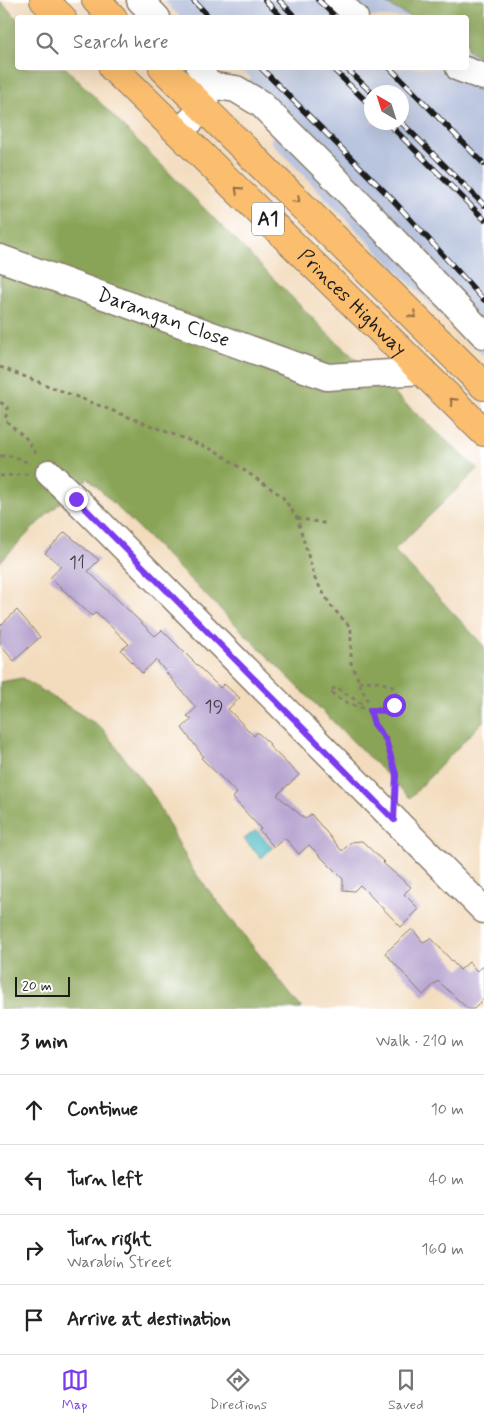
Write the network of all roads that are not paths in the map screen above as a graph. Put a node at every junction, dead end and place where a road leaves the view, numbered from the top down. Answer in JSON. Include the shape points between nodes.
{"nodes":[{"id":1,"x":44,"y":0,"type":"edge"},
{"id":2,"x":96,"y":0,"type":"edge"},
{"id":3,"x":140,"y":0,"type":"edge"},
{"id":4,"x":337,"y":0,"type":"edge"},
{"id":5,"x":59,"y":15,"type":"edge"},
{"id":6,"x":110,"y":15,"type":"edge"},
{"id":7,"x":154,"y":15,"type":"edge"},
{"id":8,"x":352,"y":15,"type":"edge"},
{"id":9,"x":115,"y":70,"type":"edge"},
{"id":10,"x":167,"y":70,"type":"edge"},
{"id":11,"x":465,"y":70,"type":"edge"},
{"id":12,"x":484,"y":77,"type":"edge"},
{"id":13,"x":204,"y":87,"type":"edge"},
{"id":14,"x":179,"y":132,"type":"junction"},
{"id":15,"x":0,"y":258,"type":"edge"},
{"id":16,"x":484,"y":334,"type":"edge"},
{"id":17,"x":422,"y":371,"type":"junction"},
{"id":18,"x":484,"y":386,"type":"edge"},
{"id":19,"x":484,"y":432,"type":"edge"},
{"id":20,"x":49,"y":473,"type":"road end"},
{"id":21,"x":484,"y":910,"type":"edge"}],
"edges":[{"from":1,"to":5,"type":"highway"},
{"from":2,"to":6,"type":"highway"},
{"from":3,"to":7,"type":"street"},
{"from":4,"to":8,"type":"street"},
{"from":9,"to":14,"type":"highway","name":"Princes Highway","number":"A1"},
{"from":10,"to":13,"type":"highway","name":"Princes Highway","number":"A1"},
{"from":11,"to":12,"type":"street"},
{"from":13,"to":14,"type":"street"},
{"from":13,"to":16,"type":"street","via":[[236,89],[261,104]]},
{"from":13,"to":18,"type":"highway","name":"Princes Highway","number":"A1","one_way":true},
{"from":17,"to":14,"type":"highway","name":"Princes Highway","number":"A1","one_way":true},
{"from":15,"to":17,"type":"street","name":"Darangan Close","via":[[326,377]]},
{"from":19,"to":17,"type":"highway","name":"Princes Highway","number":"A1","one_way":true},
{"from":20,"to":21,"type":"street"}]}
